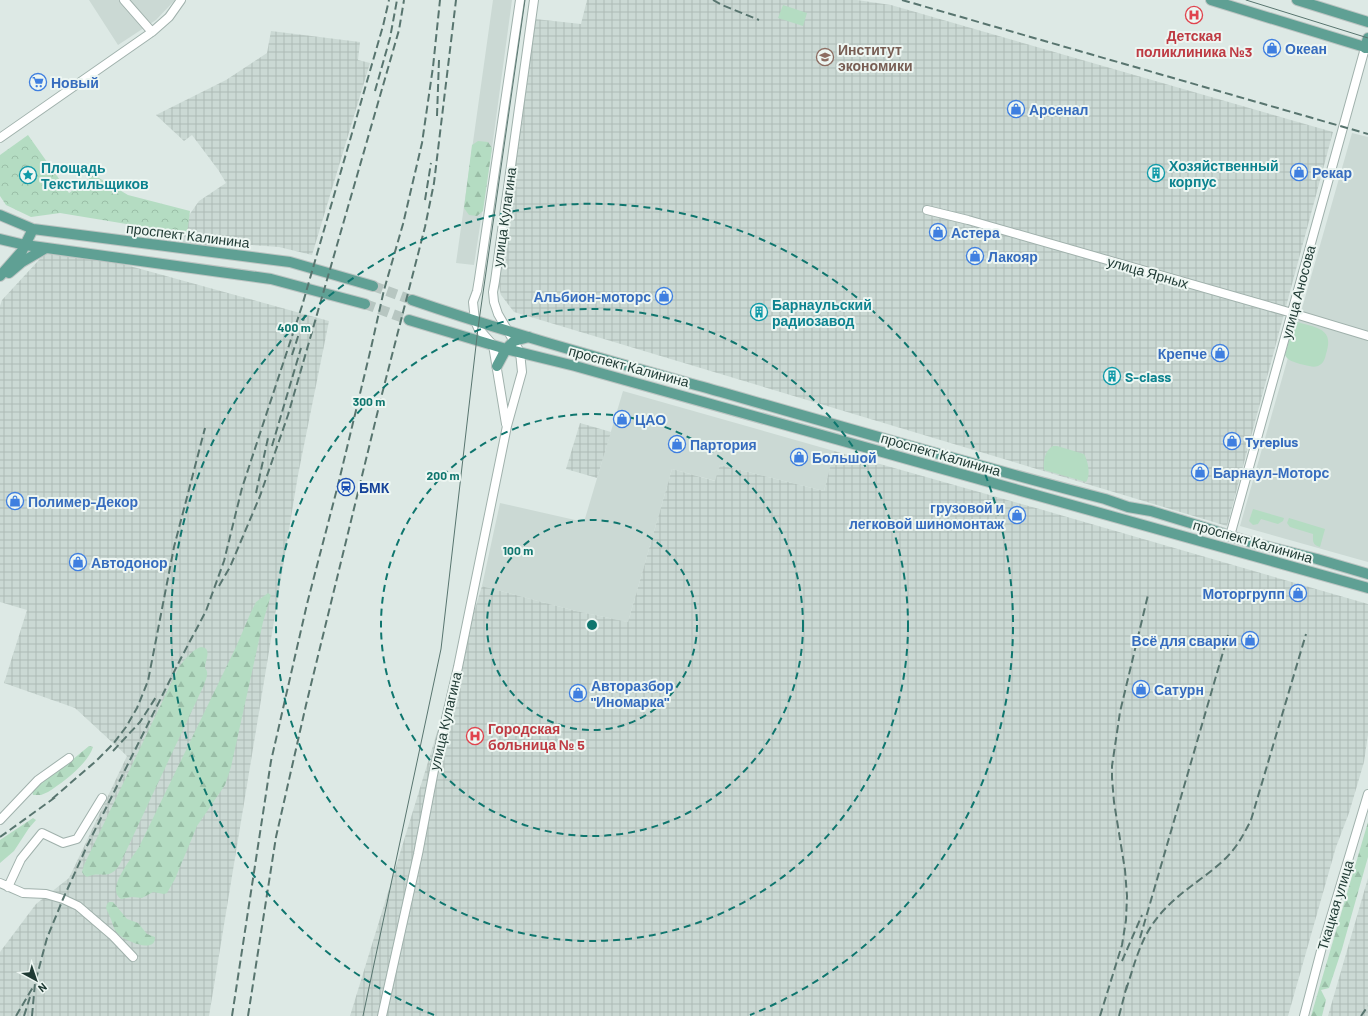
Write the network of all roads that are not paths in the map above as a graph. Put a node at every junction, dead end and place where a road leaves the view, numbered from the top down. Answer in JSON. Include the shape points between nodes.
{"nodes":[{"id":1,"x":124,"y":0,"type":"edge"},
{"id":2,"x":181,"y":0,"type":"edge"},
{"id":3,"x":520,"y":0,"type":"edge"},
{"id":4,"x":534,"y":0,"type":"edge"},
{"id":5,"x":1211,"y":0,"type":"edge"},
{"id":6,"x":1297,"y":0,"type":"edge"},
{"id":7,"x":1368,"y":22,"type":"edge"},
{"id":8,"x":152,"y":32,"type":"junction"},
{"id":9,"x":1367,"y":45,"type":"edge"},
{"id":10,"x":0,"y":138,"type":"edge"},
{"id":11,"x":927,"y":210,"type":"dead end"},
{"id":12,"x":0,"y":215,"type":"edge"},
{"id":13,"x":33,"y":228,"type":"junction"},
{"id":14,"x":51,"y":231,"type":"junction"},
{"id":15,"x":0,"y":239,"type":"edge"},
{"id":16,"x":25,"y":246,"type":"junction"},
{"id":17,"x":46,"y":248,"type":"junction"},
{"id":18,"x":0,"y":276,"type":"edge"},
{"id":19,"x":0,"y":281,"type":"edge"},
{"id":20,"x":373,"y":286,"type":"tunnel mouth"},
{"id":21,"x":412,"y":300,"type":"tunnel mouth"},
{"id":22,"x":365,"y":304,"type":"tunnel mouth"},
{"id":23,"x":1292,"y":312,"type":"junction"},
{"id":24,"x":409,"y":320,"type":"tunnel mouth"},
{"id":25,"x":479,"y":323,"type":"junction"},
{"id":26,"x":508,"y":330,"type":"junction"},
{"id":27,"x":1368,"y":336,"type":"edge"},
{"id":28,"x":529,"y":337,"type":"junction"},
{"id":29,"x":514,"y":341,"type":"junction"},
{"id":30,"x":493,"y":345,"type":"junction"},
{"id":31,"x":506,"y":349,"type":"junction"},
{"id":32,"x":520,"y":352,"type":"junction"},
{"id":33,"x":497,"y":366,"type":"junction"},
{"id":34,"x":507,"y":426,"type":"junction"},
{"id":35,"x":1230,"y":536,"type":"junction"},
{"id":36,"x":1227,"y":548,"type":"junction"},
{"id":37,"x":1368,"y":574,"type":"edge"},
{"id":38,"x":1368,"y":588,"type":"edge"},
{"id":39,"x":68,"y":758,"type":"dead end"},
{"id":40,"x":1368,"y":794,"type":"edge"},
{"id":41,"x":102,"y":798,"type":"dead end"},
{"id":42,"x":0,"y":820,"type":"edge"},
{"id":43,"x":0,"y":883,"type":"edge"},
{"id":44,"x":8,"y":887,"type":"junction"},
{"id":45,"x":133,"y":957,"type":"dead end"},
{"id":46,"x":382,"y":1016,"type":"edge"},
{"id":47,"x":1304,"y":1016,"type":"edge"}],
"edges":[{"from":1,"to":8,"type":"street"},
{"from":2,"to":8,"type":"street"},
{"from":3,"to":25,"type":"street","name":"улица Кулагина","via":[[480,279],[473,302]]},
{"from":4,"to":26,"type":"street","name":"улица Кулагина","via":[[492,292],[498,314]]},
{"from":5,"to":9,"type":"main road"},
{"from":6,"to":7,"type":"main road"},
{"from":8,"to":10,"type":"street"},
{"from":9,"to":23,"type":"street","name":"улица Аносова"},
{"from":11,"to":23,"type":"street","name":"улица Ярных"},
{"from":12,"to":13,"type":"main road","name":"проспект Калинина"},
{"from":13,"to":14,"type":"main road","name":"проспект Калинина"},
{"from":13,"to":16,"type":"main road"},
{"from":14,"to":17,"type":"main road"},
{"from":14,"to":20,"type":"main road","name":"проспект Калинина","via":[[290,262]]},
{"from":15,"to":16,"type":"main road"},
{"from":16,"to":17,"type":"main road"},
{"from":16,"to":18,"type":"main road"},
{"from":17,"to":19,"type":"main road","via":[[22,262]]},
{"from":17,"to":22,"type":"main road","via":[[271,279]]},
{"from":21,"to":25,"type":"main road"},
{"from":23,"to":27,"type":"street","name":"улица Ярных"},
{"from":23,"to":35,"type":"street","name":"улица Аносова"},
{"from":24,"to":30,"type":"main road","name":"проспект Калинина"},
{"from":25,"to":26,"type":"main road","name":"проспект Калинина"},
{"from":25,"to":30,"type":"street","via":[[478,328]]},
{"from":26,"to":28,"type":"main road","name":"проспект Калинина"},
{"from":26,"to":29,"type":"street","name":"улица Кулагина"},
{"from":28,"to":29,"type":"main road"},
{"from":28,"to":35,"type":"main road","name":"проспект Калинина","via":[[908,446],[1128,507],[1151,511]]},
{"from":29,"to":31,"type":"main road"},
{"from":29,"to":32,"type":"street","name":"улица Кулагина"},
{"from":30,"to":31,"type":"main road","name":"проспект Калинина"},
{"from":30,"to":33,"type":"street","name":"улица Кулагина"},
{"from":31,"to":32,"type":"main road","name":"проспект Калинина"},
{"from":31,"to":33,"type":"main road"},
{"from":32,"to":34,"type":"street","name":"улица Кулагина","via":[[522,372]]},
{"from":32,"to":36,"type":"main road","name":"проспект Калинина"},
{"from":33,"to":34,"type":"street","name":"улица Кулагина"},
{"from":34,"to":46,"type":"street","name":"улица Кулагина","via":[[460,660]]},
{"from":35,"to":36,"type":"main road"},
{"from":35,"to":37,"type":"main road","name":"проспект Калинина"},
{"from":36,"to":38,"type":"main road","name":"проспект Калинина"},
{"from":39,"to":42,"type":"street","via":[[38,780]]},
{"from":40,"to":47,"type":"street","name":"Ткацкая улица"},
{"from":41,"to":44,"type":"street","via":[[77,838],[63,843],[42,833],[21,859]]},
{"from":43,"to":44,"type":"street"},
{"from":44,"to":45,"type":"street","via":[[23,893],[46,894],[78,906]]}]}
